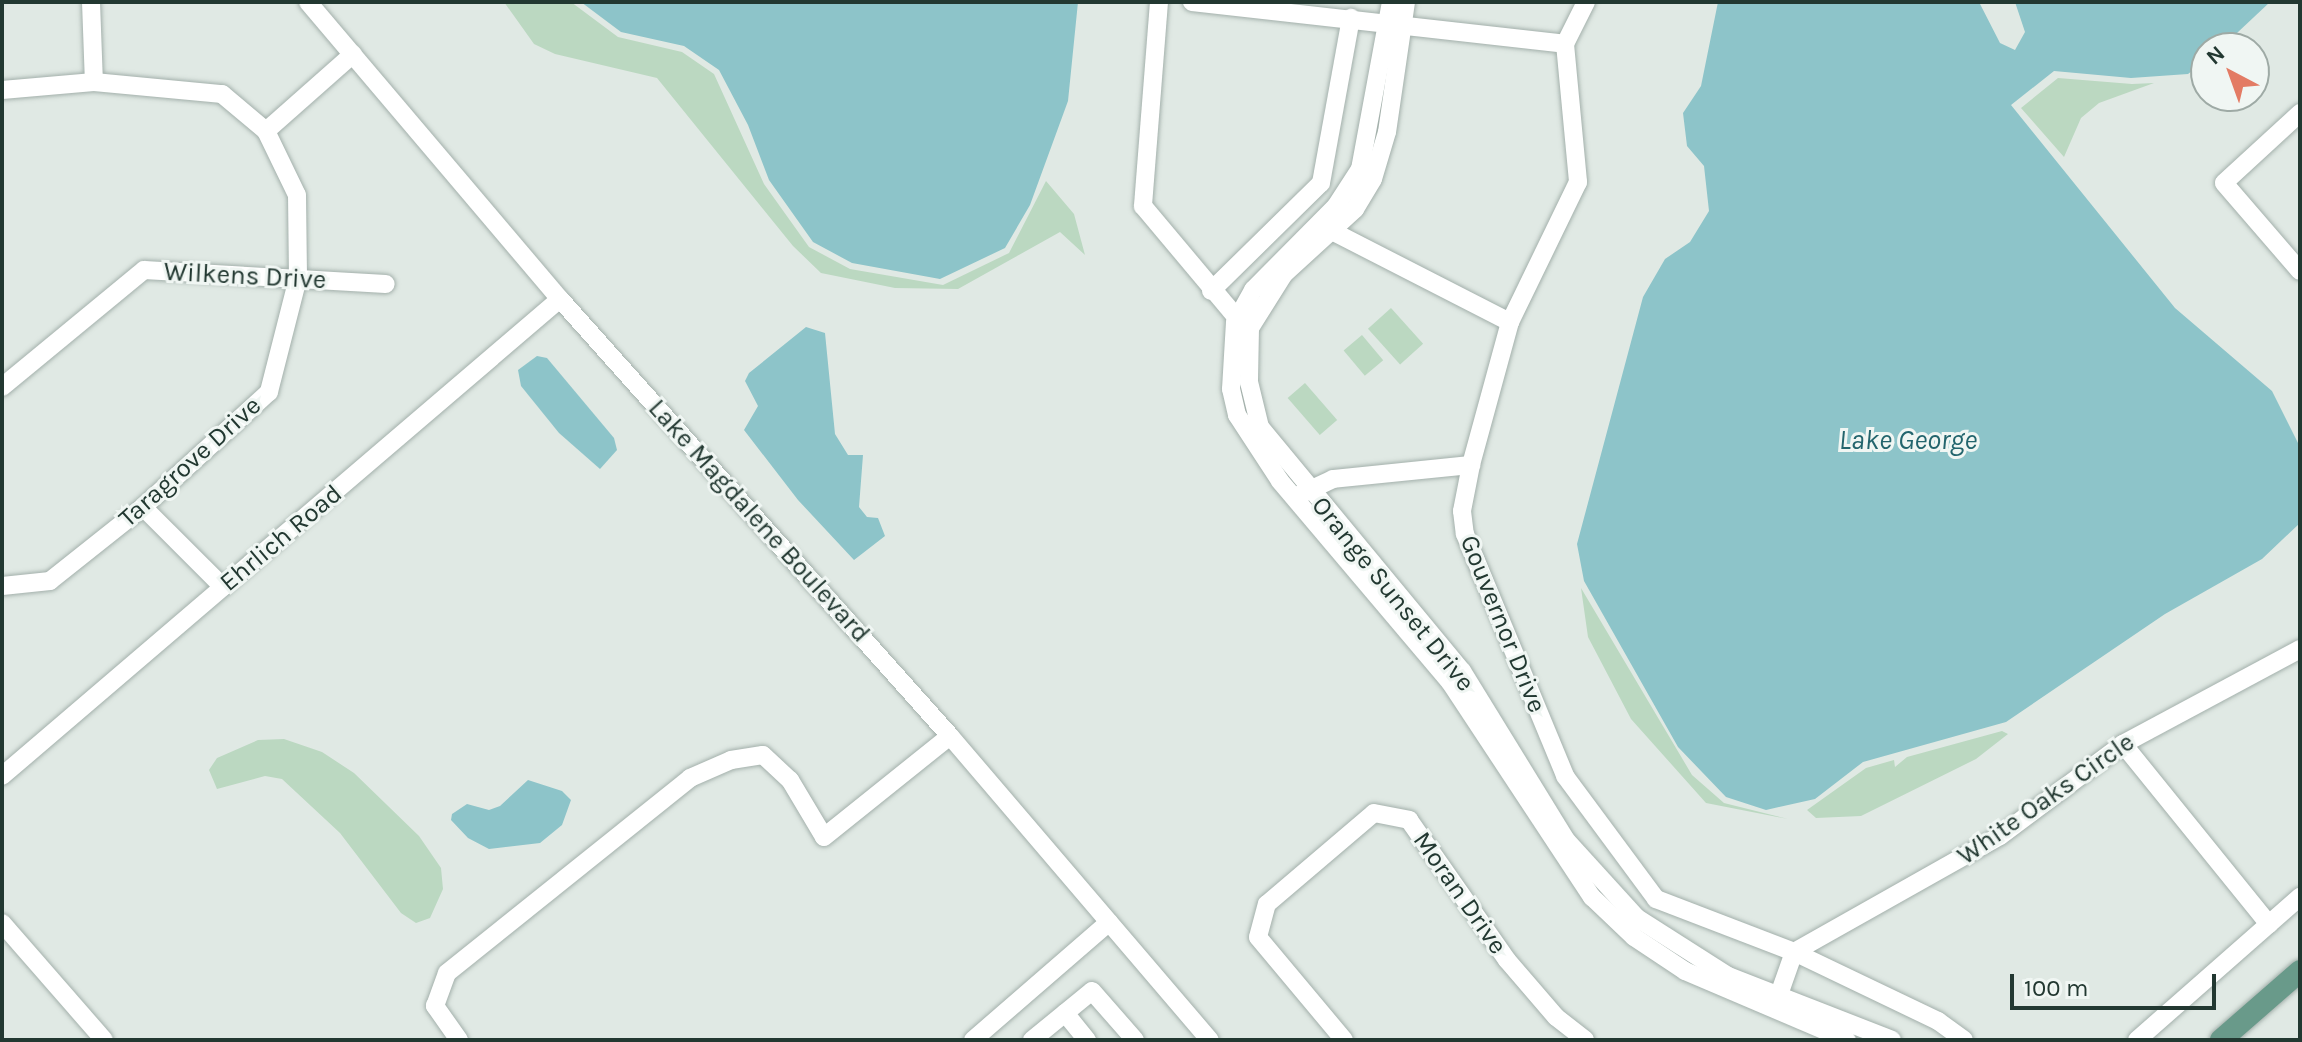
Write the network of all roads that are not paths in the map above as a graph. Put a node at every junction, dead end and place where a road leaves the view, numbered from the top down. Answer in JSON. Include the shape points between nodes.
{"nodes":[{"id":1,"x":91,"y":2,"type":"edge"},
{"id":2,"x":308,"y":2,"type":"edge"},
{"id":3,"x":1159,"y":2,"type":"edge"},
{"id":4,"x":1192,"y":2,"type":"edge"},
{"id":5,"x":1391,"y":2,"type":"edge"},
{"id":6,"x":1406,"y":2,"type":"edge"},
{"id":7,"x":1586,"y":2,"type":"edge"},
{"id":8,"x":1351,"y":18,"type":"junction"},
{"id":9,"x":1398,"y":23,"type":"junction"},
{"id":10,"x":1565,"y":44,"type":"junction"},
{"id":11,"x":353,"y":54,"type":"junction"},
{"id":12,"x":94,"y":82,"type":"junction"},
{"id":13,"x":2,"y":90,"type":"edge"},
{"id":14,"x":2300,"y":113,"type":"edge"},
{"id":15,"x":266,"y":131,"type":"junction"},
{"id":16,"x":1325,"y":228,"type":"junction"},
{"id":17,"x":2300,"y":271,"type":"edge"},
{"id":18,"x":298,"y":278,"type":"junction"},
{"id":19,"x":386,"y":284,"type":"dead end"},
{"id":20,"x":1211,"y":291,"type":"junction"},
{"id":21,"x":560,"y":299,"type":"junction"},
{"id":22,"x":1510,"y":322,"type":"junction"},
{"id":23,"x":1242,"y":325,"type":"junction"},
{"id":24,"x":2,"y":387,"type":"edge"},
{"id":25,"x":1471,"y":465,"type":"junction"},
{"id":26,"x":1300,"y":493,"type":"junction"},
{"id":27,"x":143,"y":507,"type":"junction"},
{"id":28,"x":2,"y":586,"type":"edge"},
{"id":29,"x":223,"y":587,"type":"junction"},
{"id":30,"x":2300,"y":649,"type":"edge"},
{"id":31,"x":950,"y":736,"type":"junction"},
{"id":32,"x":2123,"y":744,"type":"junction"},
{"id":33,"x":2,"y":776,"type":"edge"},
{"id":34,"x":1565,"y":776,"type":"junction"},
{"id":35,"x":1530,"y":796,"type":"junction"},
{"id":36,"x":2300,"y":897,"type":"edge"},
{"id":37,"x":1109,"y":922,"type":"junction"},
{"id":38,"x":2,"y":923,"type":"edge"},
{"id":39,"x":2269,"y":924,"type":"junction"},
{"id":40,"x":1794,"y":952,"type":"junction"},
{"id":41,"x":2300,"y":971,"type":"edge"},
{"id":42,"x":1776,"y":1003,"type":"junction"},
{"id":43,"x":1065,"y":1013,"type":"junction"},
{"id":44,"x":977,"y":1039,"type":"edge"},
{"id":45,"x":104,"y":1040,"type":"edge"},
{"id":46,"x":459,"y":1040,"type":"edge"},
{"id":47,"x":1032,"y":1040,"type":"edge"},
{"id":48,"x":1087,"y":1040,"type":"edge"},
{"id":49,"x":1135,"y":1040,"type":"edge"},
{"id":50,"x":1210,"y":1040,"type":"edge"},
{"id":51,"x":1344,"y":1040,"type":"edge"},
{"id":52,"x":1585,"y":1040,"type":"edge"},
{"id":53,"x":1847,"y":1040,"type":"edge"},
{"id":54,"x":1892,"y":1040,"type":"edge"},
{"id":55,"x":1964,"y":1040,"type":"edge"},
{"id":56,"x":2137,"y":1040,"type":"edge"},
{"id":57,"x":2221,"y":1040,"type":"edge"}],
"edges":[{"from":1,"to":12,"type":"street"},
{"from":2,"to":11,"type":"street","name":"Lake Magdalene Boulevard"},
{"from":3,"to":20,"type":"street","via":[[1143,206]]},
{"from":4,"to":8,"type":"street"},
{"from":5,"to":9,"type":"street","name":"Orange Sunset Drive"},
{"from":6,"to":9,"type":"street","name":"Orange Sunset Drive"},
{"from":7,"to":10,"type":"street"},
{"from":8,"to":9,"type":"street"},
{"from":8,"to":20,"type":"street","via":[[1321,183]]},
{"from":9,"to":10,"type":"street"},
{"from":9,"to":16,"type":"street","name":"Orange Sunset Drive","via":[[1373,179],[1355,209]]},
{"from":10,"to":22,"type":"street","name":"Gouvernor Drive","via":[[1578,182]]},
{"from":11,"to":15,"type":"street"},
{"from":11,"to":21,"type":"street","name":"Lake Magdalene Boulevard"},
{"from":12,"to":13,"type":"street","name":"Taragrove Drive"},
{"from":12,"to":15,"type":"street","name":"Taragrove Drive","via":[[222,94]]},
{"from":14,"to":17,"type":"street","via":[[2224,183]]},
{"from":15,"to":18,"type":"street","name":"Taragrove Drive","via":[[297,195]]},
{"from":16,"to":22,"type":"street"},
{"from":16,"to":23,"type":"street","name":"Orange Sunset Drive"},
{"from":18,"to":19,"type":"street","name":"Wilkens Drive"},
{"from":18,"to":24,"type":"street","name":"Wilkens Drive","via":[[144,270]]},
{"from":18,"to":27,"type":"street","name":"Taragrove Drive","via":[[269,392]]},
{"from":20,"to":23,"type":"street"},
{"from":21,"to":29,"type":"street","name":"Ehrlich Road"},
{"from":21,"to":31,"type":"street","name":"Lake Magdalene Boulevard"},
{"from":22,"to":25,"type":"street","name":"Gouvernor Drive"},
{"from":23,"to":26,"type":"street","name":"Orange Sunset Drive","via":[[1231,389],[1237,415]]},
{"from":25,"to":26,"type":"street","via":[[1333,479]]},
{"from":25,"to":34,"type":"street","name":"Gouvernor Drive","via":[[1462,511],[1465,534]]},
{"from":26,"to":35,"type":"street","name":"Orange Sunset Drive","via":[[1450,682]]},
{"from":27,"to":28,"type":"street","name":"Taragrove Drive","via":[[50,581]]},
{"from":27,"to":29,"type":"street"},
{"from":29,"to":33,"type":"street","name":"Ehrlich Road"},
{"from":30,"to":32,"type":"street","name":"White Oaks Circle"},
{"from":31,"to":37,"type":"street","name":"Lake Magdalene Boulevard"},
{"from":31,"to":46,"type":"street","via":[[824,837],[790,780],[763,755],[731,760],[690,778],[447,973],[435,1006]]},
{"from":32,"to":39,"type":"street"},
{"from":32,"to":40,"type":"street","name":"White Oaks Circle","via":[[2000,836]]},
{"from":34,"to":35,"type":"street"},
{"from":34,"to":40,"type":"street","name":"Gouvernor Drive","via":[[1656,899]]},
{"from":35,"to":42,"type":"street","name":"Orange Sunset Drive","via":[[1578,880],[1634,937],[1685,971]]},
{"from":36,"to":39,"type":"street"},
{"from":37,"to":44,"type":"street"},
{"from":37,"to":50,"type":"street","name":"Lake Magdalene Boulevard"},
{"from":38,"to":45,"type":"street"},
{"from":39,"to":56,"type":"street"},
{"from":40,"to":42,"type":"street"},
{"from":40,"to":55,"type":"street","name":"Gouvernor Drive","via":[[1938,1021]]},
{"from":41,"to":57,"type":"main road"},
{"from":42,"to":53,"type":"street","name":"Orange Sunset Drive"},
{"from":42,"to":54,"type":"street","name":"Orange Sunset Drive"},
{"from":43,"to":47,"type":"street"},
{"from":43,"to":48,"type":"street"},
{"from":43,"to":49,"type":"street","via":[[1092,991]]},
{"from":51,"to":52,"type":"street","name":"Moran Drive","via":[[1258,937],[1267,904],[1374,813],[1409,820],[1507,960],[1556,1017]]}]}
